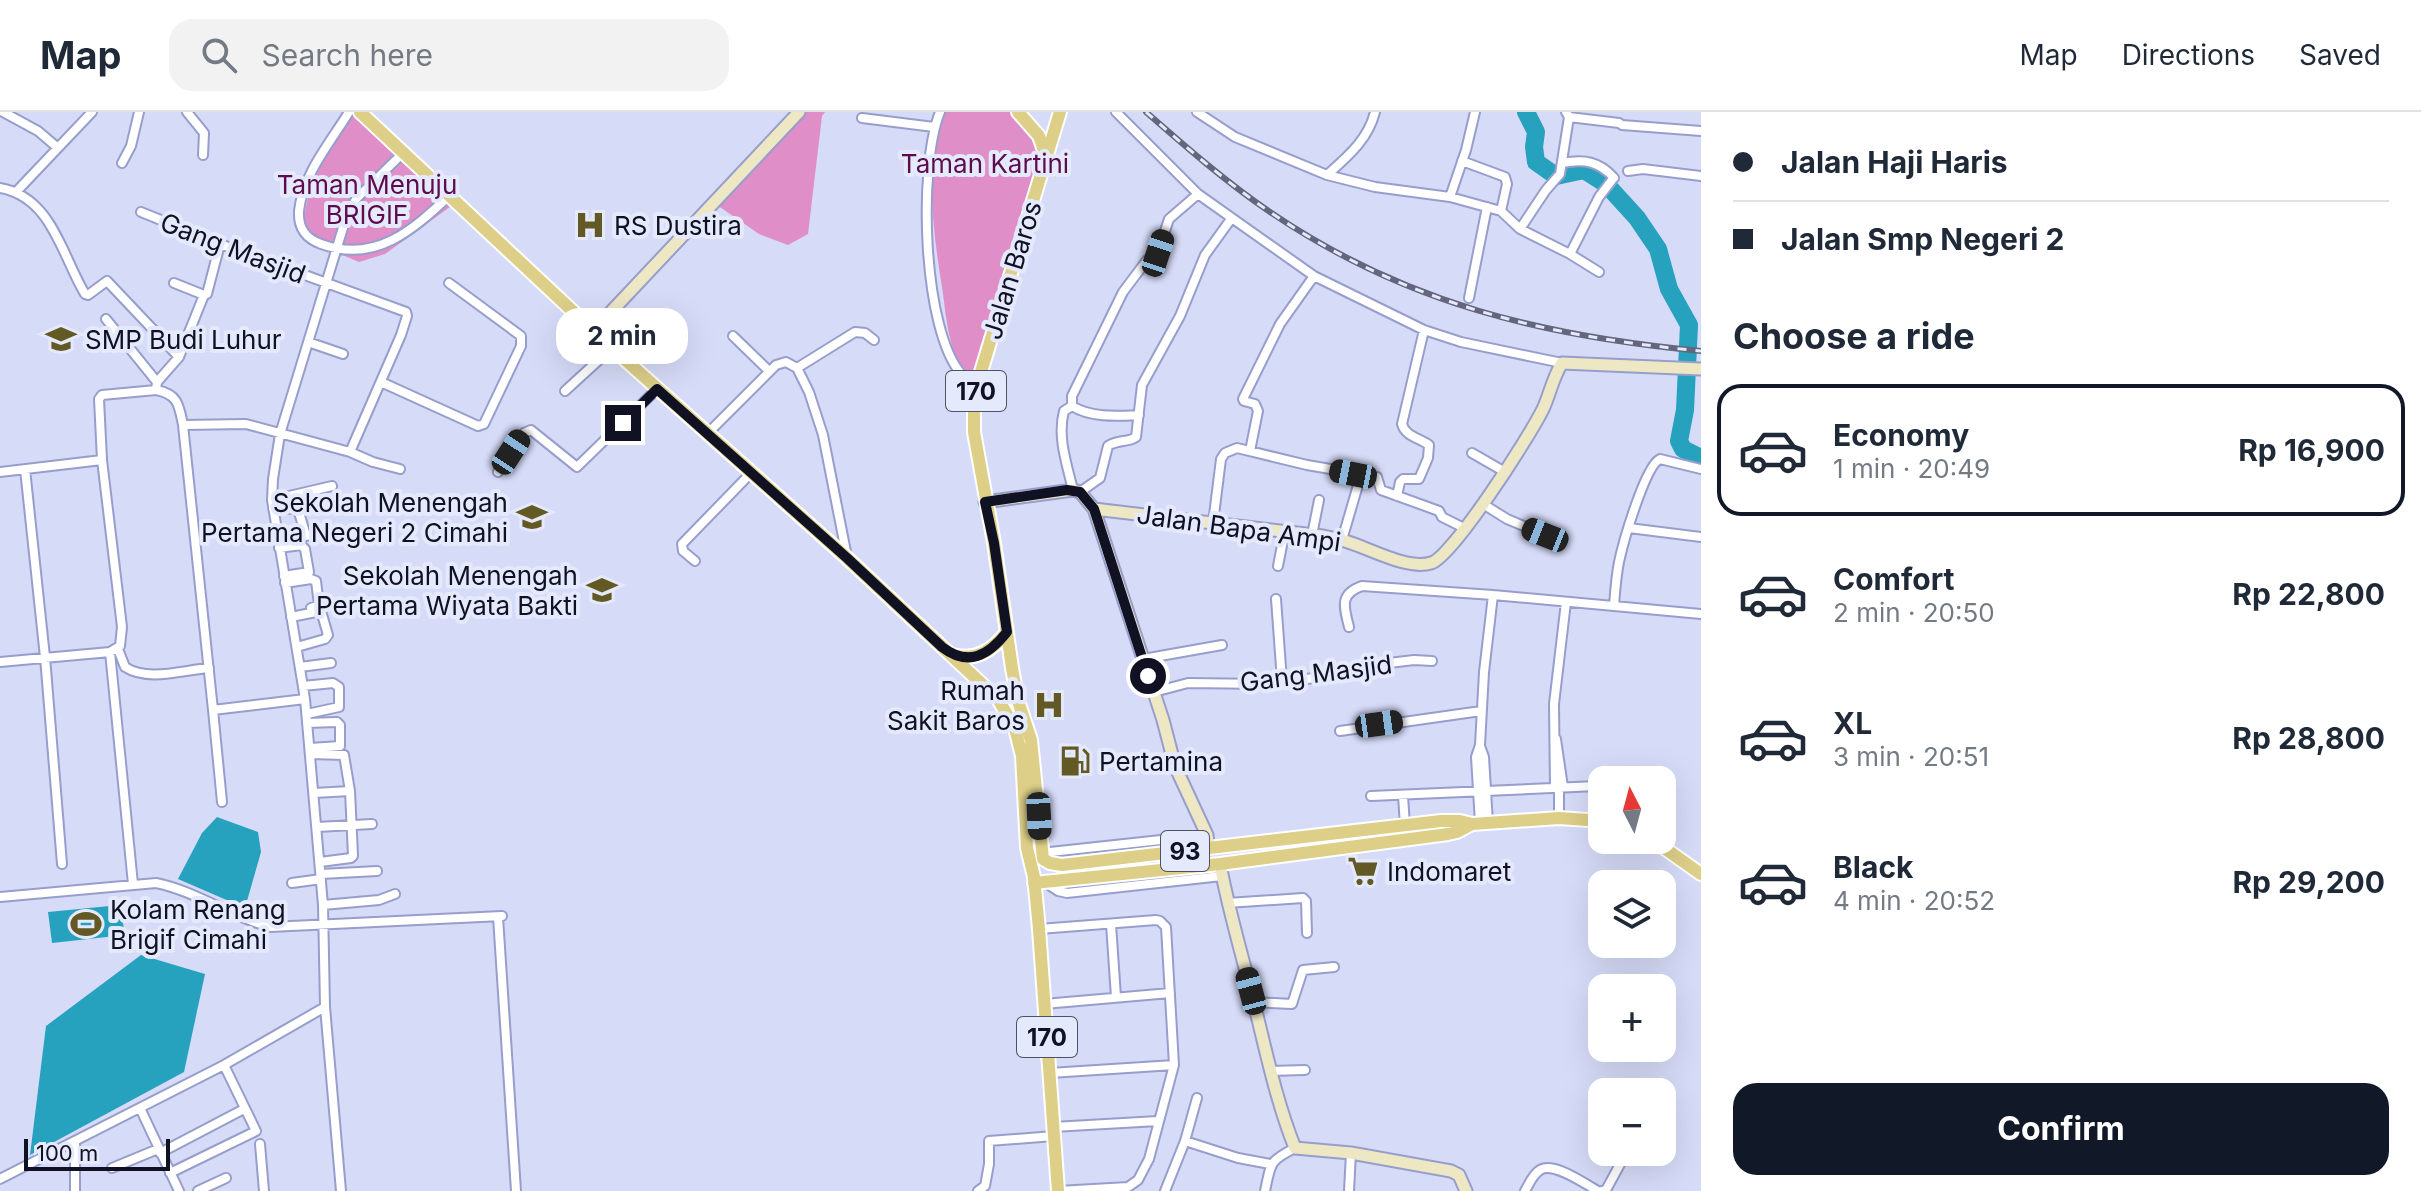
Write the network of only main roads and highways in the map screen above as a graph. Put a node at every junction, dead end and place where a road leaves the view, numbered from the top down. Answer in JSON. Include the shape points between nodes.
{"nodes":[{"id":1,"x":360,"y":112,"type":"edge"},
{"id":2,"x":1060,"y":113,"type":"edge"},
{"id":3,"x":1022,"y":116,"type":"edge"},
{"id":4,"x":1046,"y":156,"type":"junction"},
{"id":5,"x":1007,"y":632,"type":"junction"},
{"id":6,"x":952,"y":655,"type":"junction"},
{"id":7,"x":1015,"y":687,"type":"junction"},
{"id":8,"x":998,"y":699,"type":"junction"},
{"id":9,"x":1588,"y":820,"type":"edge"},
{"id":10,"x":1480,"y":823,"type":"junction"},
{"id":11,"x":1041,"y":853,"type":"joint"},
{"id":12,"x":1673,"y":854,"type":"edge"},
{"id":13,"x":1084,"y":863,"type":"junction"},
{"id":14,"x":1701,"y":874,"type":"edge"},
{"id":15,"x":1040,"y":883,"type":"junction"},
{"id":16,"x":1058,"y":1191,"type":"edge"}],
"edges":[{"from":1,"to":6,"type":"main road"},
{"from":2,"to":3,"type":"main road","via":[[1045,121]]},
{"from":2,"to":4,"type":"main road","name":"Jalan Baros","number":"170"},
{"from":3,"to":4,"type":"main road","via":[[1039,136]]},
{"from":4,"to":5,"type":"main road","name":"Jalan Baros","number":"170","via":[[974,400],[974,432]]},
{"from":5,"to":6,"type":"main road","via":[[981,655]]},
{"from":5,"to":7,"type":"main road","name":"Jalan Baros","number":"170"},
{"from":6,"to":8,"type":"main road","number":"170"},
{"from":7,"to":8,"type":"main road","via":[[1010,698]]},
{"from":7,"to":11,"type":"main road","name":"Jalan Baros","number":"170","via":[[1031,740]]},
{"from":8,"to":15,"type":"main road","number":"170","via":[[1020,742],[1027,848]]},
{"from":9,"to":10,"type":"main road","number":"93"},
{"from":10,"to":13,"type":"main road","number":"93","via":[[1452,820],[1208,842]]},
{"from":10,"to":15,"type":"main road","number":"93","via":[[1448,834],[1221,870]]},
{"from":11,"to":13,"type":"main road","number":"93","via":[[1055,865]]},
{"from":12,"to":14,"type":"main road"},
{"from":13,"to":15,"type":"main road","via":[[1041,876]]},
{"from":15,"to":16,"type":"main road","number":"170"}]}
